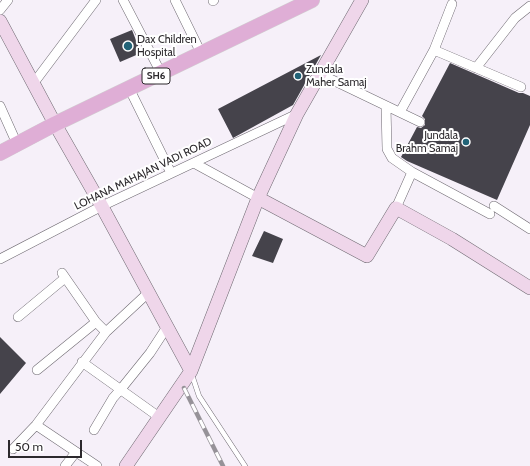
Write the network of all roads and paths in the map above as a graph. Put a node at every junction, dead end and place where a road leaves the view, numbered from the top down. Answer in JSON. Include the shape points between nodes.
{"nodes":[{"id":1,"x":8,"y":0,"type":"edge"},
{"id":2,"x":96,"y":0,"type":"edge"},
{"id":3,"x":123,"y":0,"type":"edge"},
{"id":4,"x":175,"y":0,"type":"edge"},
{"id":5,"x":312,"y":0,"type":"edge"},
{"id":6,"x":362,"y":0,"type":"edge"},
{"id":7,"x":292,"y":4,"type":"edge"},
{"id":8,"x":452,"y":4,"type":"dead end"},
{"id":9,"x":530,"y":6,"type":"edge"},
{"id":10,"x":0,"y":10,"type":"edge"},
{"id":11,"x":0,"y":21,"type":"edge"},
{"id":12,"x":434,"y":50,"type":"junction"},
{"id":13,"x":202,"y":53,"type":"junction"},
{"id":14,"x":476,"y":68,"type":"junction"},
{"id":15,"x":161,"y":73,"type":"junction"},
{"id":16,"x":320,"y":74,"type":"junction"},
{"id":17,"x":33,"y":84,"type":"junction"},
{"id":18,"x":521,"y":87,"type":"dead end"},
{"id":19,"x":129,"y":88,"type":"junction"},
{"id":20,"x":0,"y":106,"type":"edge"},
{"id":21,"x":386,"y":106,"type":"junction"},
{"id":22,"x":400,"y":112,"type":"junction"},
{"id":23,"x":297,"y":114,"type":"junction"},
{"id":24,"x":420,"y":122,"type":"dead end"},
{"id":25,"x":55,"y":124,"type":"junction"},
{"id":26,"x":17,"y":144,"type":"junction"},
{"id":27,"x":0,"y":153,"type":"edge"},
{"id":28,"x":194,"y":163,"type":"junction"},
{"id":29,"x":412,"y":172,"type":"junction"},
{"id":30,"x":171,"y":174,"type":"junction"},
{"id":31,"x":258,"y":198,"type":"junction"},
{"id":32,"x":102,"y":206,"type":"junction"},
{"id":33,"x":396,"y":208,"type":"junction"},
{"id":34,"x":530,"y":229,"type":"edge"},
{"id":35,"x":0,"y":259,"type":"edge"},
{"id":36,"x":530,"y":288,"type":"edge"},
{"id":37,"x":148,"y":293,"type":"junction"},
{"id":38,"x":18,"y":317,"type":"dead end"},
{"id":39,"x":96,"y":322,"type":"junction"},
{"id":40,"x":167,"y":327,"type":"junction"},
{"id":41,"x":106,"y":332,"type":"junction"},
{"id":42,"x":82,"y":362,"type":"junction"},
{"id":43,"x":37,"y":370,"type":"dead end"},
{"id":44,"x":190,"y":372,"type":"junction"},
{"id":45,"x":121,"y":390,"type":"junction"},
{"id":46,"x":159,"y":417,"type":"junction"},
{"id":47,"x":36,"y":425,"type":"junction"},
{"id":48,"x":94,"y":430,"type":"dead end"},
{"id":49,"x":13,"y":449,"type":"dead end"},
{"id":50,"x":76,"y":452,"type":"junction"},
{"id":51,"x":65,"y":466,"type":"edge"},
{"id":52,"x":97,"y":466,"type":"edge"},
{"id":53,"x":126,"y":466,"type":"edge"},
{"id":54,"x":245,"y":466,"type":"edge"}],
"edges":[{"from":1,"to":10,"type":"street"},
{"from":2,"to":17,"type":"street"},
{"from":3,"to":15,"type":"street"},
{"from":4,"to":13,"type":"street"},
{"from":5,"to":7,"type":"main road","number":"SH6"},
{"from":6,"to":16,"type":"street"},
{"from":7,"to":13,"type":"main road","number":"SH6"},
{"from":8,"to":12,"type":"street"},
{"from":9,"to":14,"type":"street","via":[[515,18]]},
{"from":11,"to":17,"type":"street"},
{"from":12,"to":14,"type":"street"},
{"from":12,"to":22,"type":"street"},
{"from":13,"to":15,"type":"main road","number":"SH6"},
{"from":14,"to":18,"type":"street"},
{"from":15,"to":19,"type":"main road","number":"SH6"},
{"from":16,"to":21,"type":"street"},
{"from":16,"to":23,"type":"street"},
{"from":17,"to":25,"type":"street"},
{"from":19,"to":25,"type":"main road","number":"SH6"},
{"from":19,"to":30,"type":"street"},
{"from":20,"to":26,"type":"street"},
{"from":21,"to":22,"type":"street"},
{"from":21,"to":29,"type":"street","via":[[387,149],[392,158]]},
{"from":22,"to":24,"type":"street"},
{"from":23,"to":28,"type":"street","name":"LOHANA MAHAJAN VADI ROAD"},
{"from":23,"to":31,"type":"street"},
{"from":25,"to":26,"type":"main road","number":"SH6"},
{"from":25,"to":32,"type":"street"},
{"from":26,"to":27,"type":"main road","number":"SH6"},
{"from":28,"to":30,"type":"street","name":"LOHANA MAHAJAN VADI ROAD"},
{"from":28,"to":31,"type":"street"},
{"from":29,"to":33,"type":"street"},
{"from":29,"to":34,"type":"street"},
{"from":30,"to":32,"type":"street","name":"LOHANA MAHAJAN VADI ROAD"},
{"from":31,"to":33,"type":"street","via":[[367,256]]},
{"from":31,"to":44,"type":"street"},
{"from":32,"to":35,"type":"street","name":"LOHANA MAHAJAN VADI ROAD"},
{"from":32,"to":37,"type":"street"},
{"from":33,"to":36,"type":"street","via":[[452,239]]},
{"from":37,"to":40,"type":"street"},
{"from":37,"to":41,"type":"street"},
{"from":38,"to":39,"type":"street","via":[[64,276]]},
{"from":39,"to":41,"type":"street"},
{"from":39,"to":43,"type":"street"},
{"from":40,"to":44,"type":"street"},
{"from":40,"to":45,"type":"street"},
{"from":41,"to":42,"type":"street"},
{"from":42,"to":45,"type":"street"},
{"from":42,"to":47,"type":"street"},
{"from":44,"to":46,"type":"street"},
{"from":44,"to":54,"type":"lane","via":[[199,396]]},
{"from":45,"to":46,"type":"street"},
{"from":45,"to":48,"type":"street","via":[[113,398]]},
{"from":46,"to":53,"type":"street"},
{"from":47,"to":49,"type":"street"},
{"from":47,"to":50,"type":"street"},
{"from":50,"to":51,"type":"street"},
{"from":50,"to":52,"type":"street"}]}
